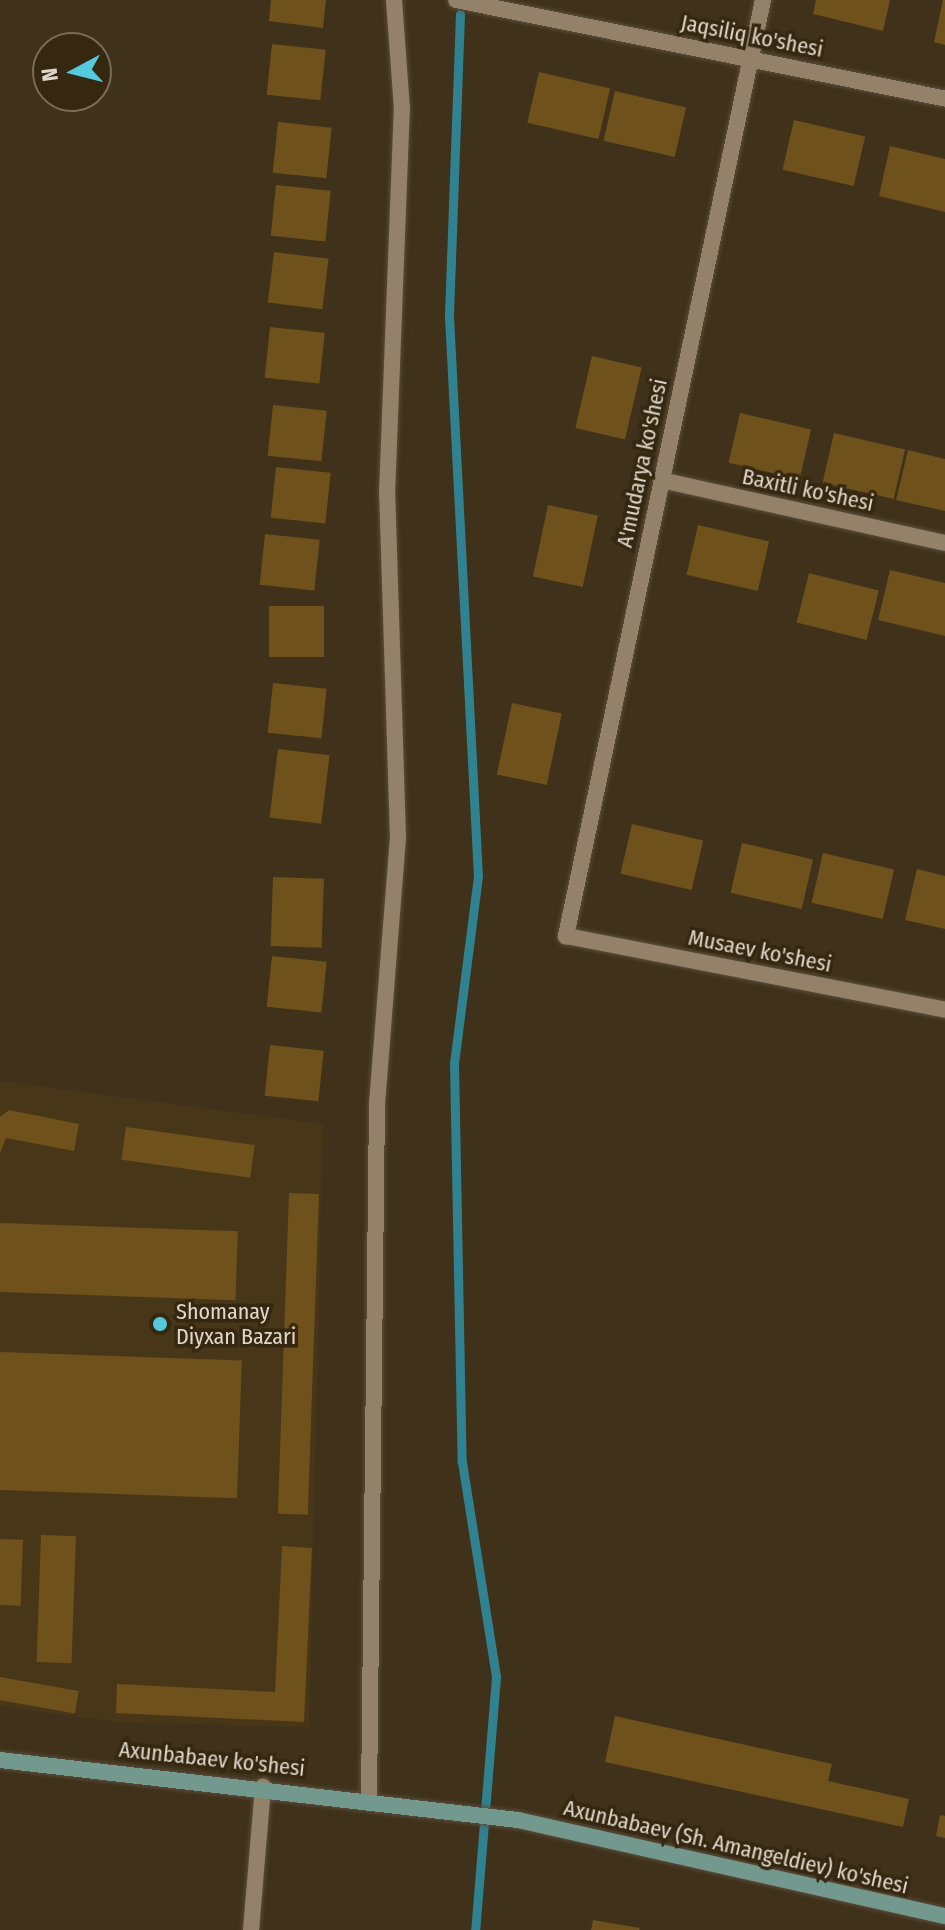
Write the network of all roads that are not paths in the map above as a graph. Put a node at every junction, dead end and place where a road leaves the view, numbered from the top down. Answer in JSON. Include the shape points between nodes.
{"nodes":[{"id":1,"x":394,"y":0,"type":"edge"},
{"id":2,"x":456,"y":0,"type":"edge"},
{"id":3,"x":763,"y":0,"type":"edge"},
{"id":4,"x":751,"y":58,"type":"junction"},
{"id":5,"x":945,"y":99,"type":"edge"},
{"id":6,"x":661,"y":480,"type":"junction"},
{"id":7,"x":945,"y":543,"type":"edge"},
{"id":8,"x":566,"y":936,"type":"joint"},
{"id":9,"x":945,"y":1010,"type":"edge"},
{"id":10,"x":0,"y":1760,"type":"edge"},
{"id":11,"x":263,"y":1786,"type":"junction"},
{"id":12,"x":369,"y":1798,"type":"junction"},
{"id":13,"x":420,"y":1806,"type":"joint"},
{"id":14,"x":945,"y":1916,"type":"edge"},
{"id":15,"x":251,"y":1930,"type":"edge"}],
"edges":[{"from":1,"to":12,"type":"street","via":[[402,109],[387,495],[398,838],[377,1104]]},
{"from":2,"to":4,"type":"street","name":"Jaqsiliq ko'shesi"},
{"from":3,"to":4,"type":"street","name":"A'mudarya ko'shesi"},
{"from":4,"to":5,"type":"street","name":"Jaqsiliq ko'shesi"},
{"from":4,"to":6,"type":"street","name":"A'mudarya ko'shesi"},
{"from":6,"to":7,"type":"street","name":"Baxitli ko'shesi"},
{"from":6,"to":8,"type":"street","name":"A'mudarya ko'shesi"},
{"from":8,"to":9,"type":"street","name":"Musaev ko'shesi"},
{"from":10,"to":11,"type":"main road","name":"Axunbabaev ko'shesi"},
{"from":11,"to":12,"type":"main road","name":"Axunbabaev ko'shesi"},
{"from":11,"to":15,"type":"street"},
{"from":12,"to":13,"type":"main road","name":"Axunbabaev ko'shesi"},
{"from":13,"to":14,"type":"main road","name":"Axunbabaev (Sh. Amangeldiev) ko'shesi","via":[[518,1820]]}]}
